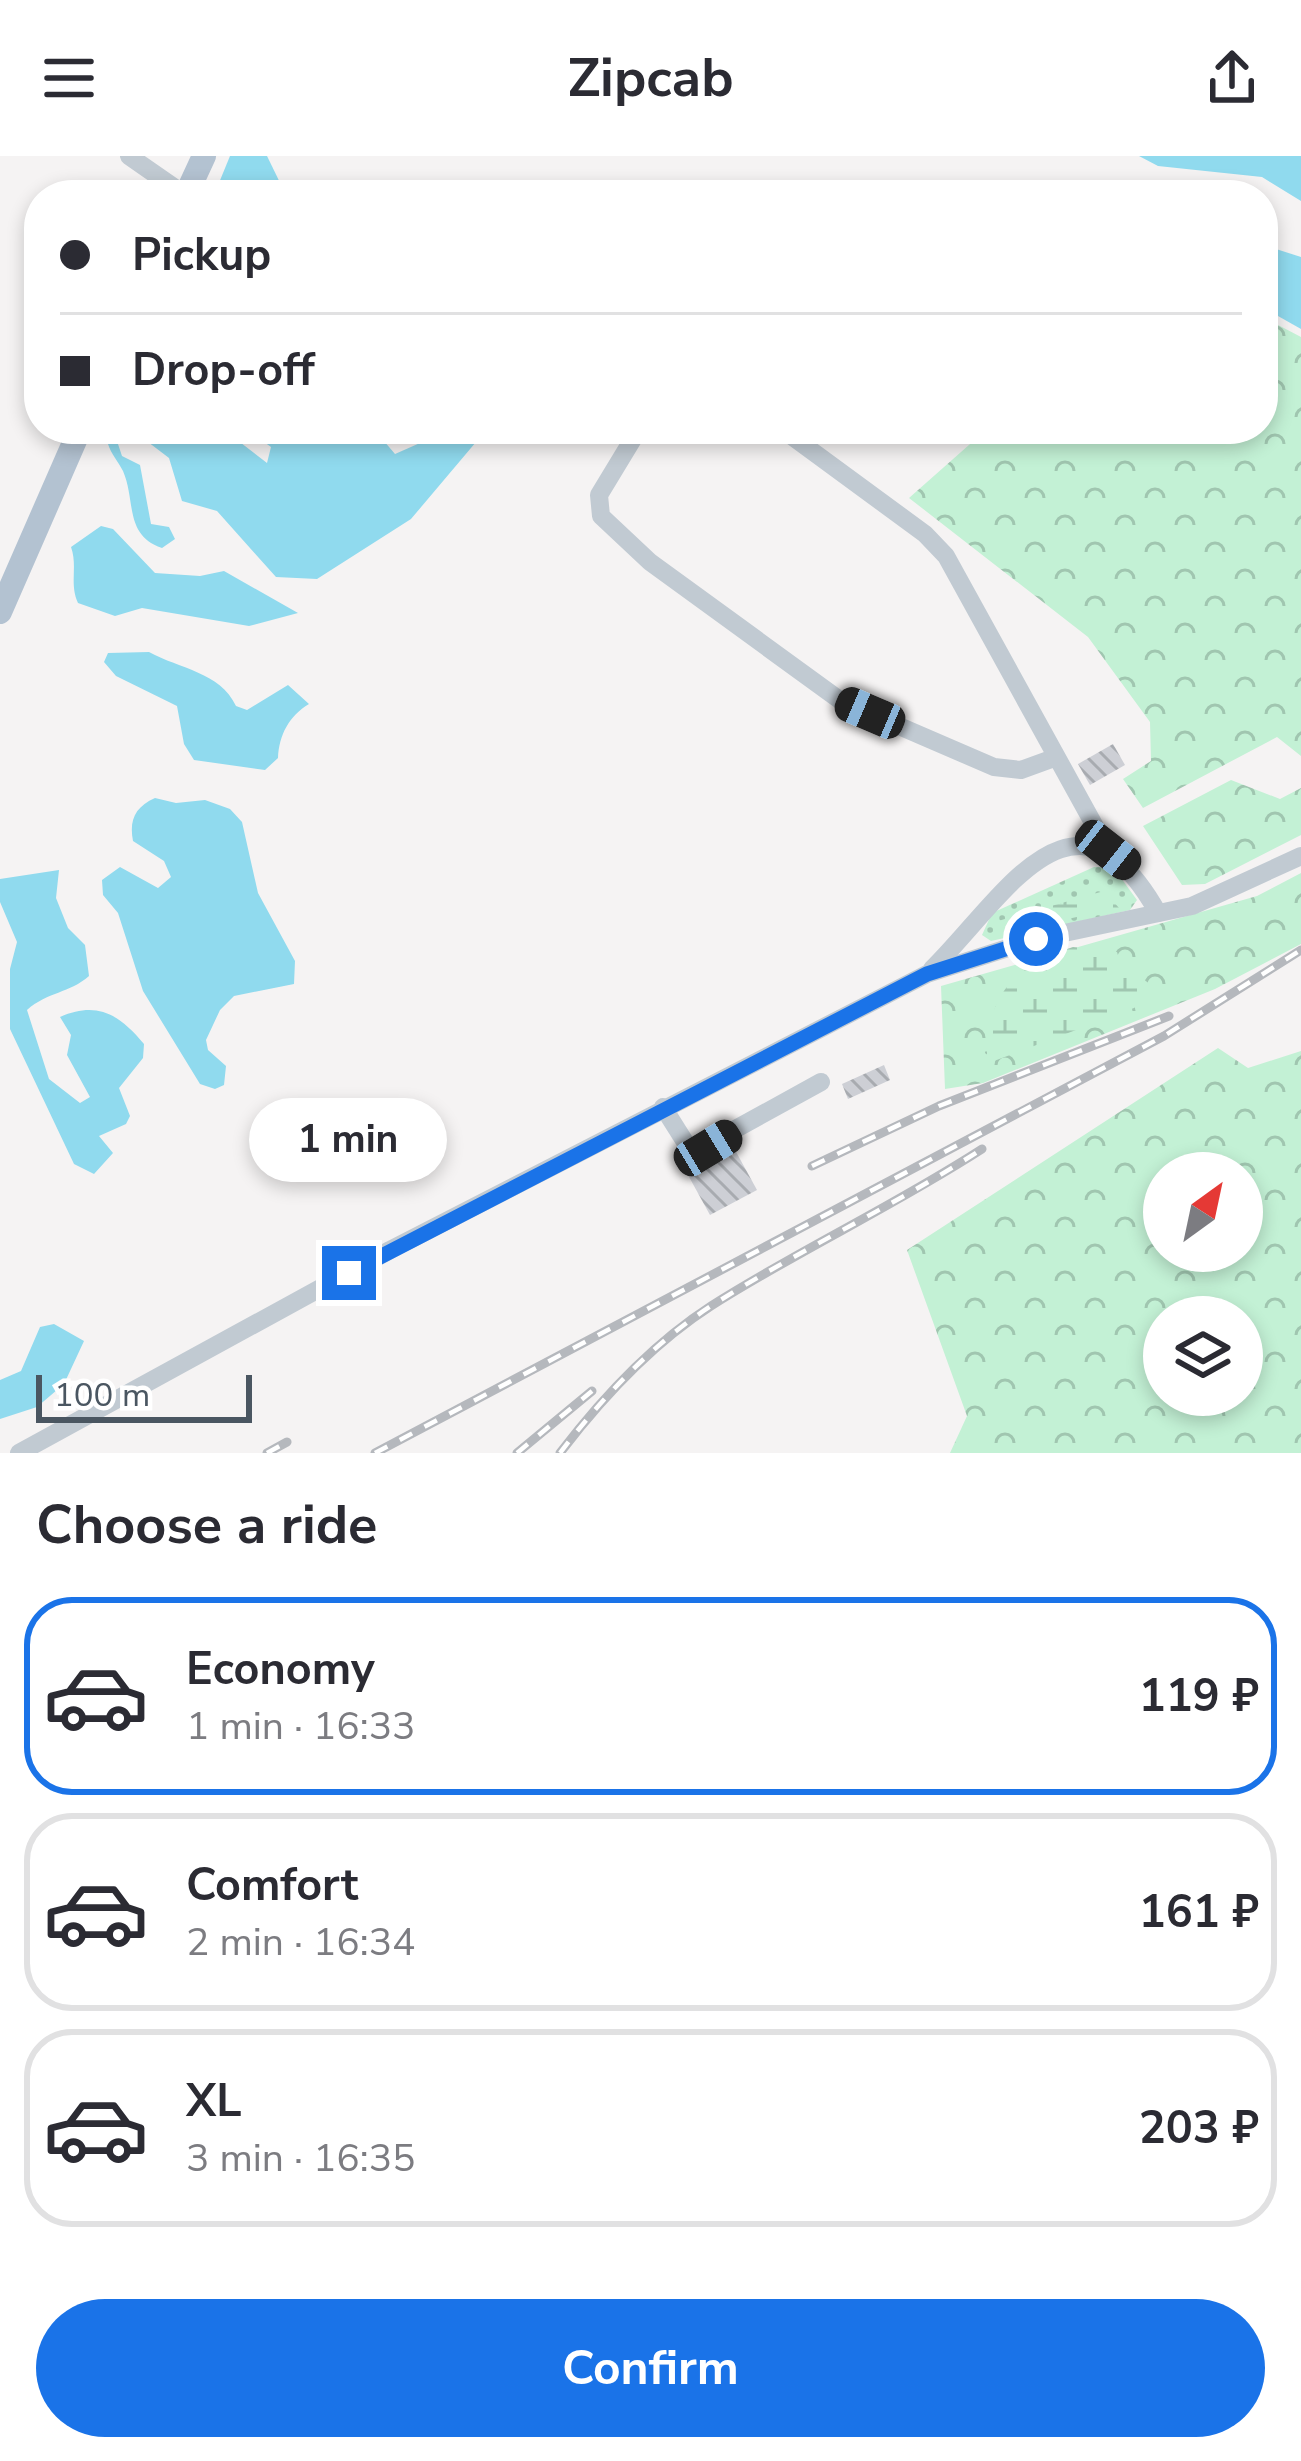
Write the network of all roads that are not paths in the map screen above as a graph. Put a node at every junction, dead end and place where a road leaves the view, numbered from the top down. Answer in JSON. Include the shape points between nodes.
{"nodes":[{"id":1,"x":129,"y":156,"type":"edge"},
{"id":2,"x":164,"y":180,"type":"edge"},
{"id":3,"x":73,"y":444,"type":"edge"},
{"id":4,"x":630,"y":444,"type":"edge"},
{"id":5,"x":802,"y":444,"type":"edge"},
{"id":6,"x":0,"y":612,"type":"edge"},
{"id":7,"x":1054,"y":758,"type":"junction"},
{"id":8,"x":1108,"y":850,"type":"junction"},
{"id":9,"x":1301,"y":856,"type":"edge"},
{"id":10,"x":1158,"y":913,"type":"junction"},
{"id":11,"x":927,"y":974,"type":"junction"},
{"id":12,"x":821,"y":1082,"type":"dead end"},
{"id":13,"x":663,"y":1107,"type":"junction"},
{"id":14,"x":19,"y":1453,"type":"edge"}],
"edges":[{"from":1,"to":2,"type":"street"},
{"from":3,"to":6,"type":"main road"},
{"from":4,"to":7,"type":"street","via":[[599,495],[602,516],[650,562],[841,701],[994,767],[1021,770]]},
{"from":5,"to":7,"type":"street","via":[[946,556]]},
{"from":7,"to":8,"type":"street"},
{"from":8,"to":10,"type":"street","via":[[1135,872]]},
{"from":8,"to":11,"type":"street","via":[[1077,846],[1032,864],[991,898]]},
{"from":9,"to":10,"type":"street","via":[[1192,906]]},
{"from":10,"to":11,"type":"street","via":[[1036,939]]},
{"from":11,"to":13,"type":"street"},
{"from":12,"to":13,"type":"street","via":[[692,1153]]},
{"from":13,"to":14,"type":"street"}]}
